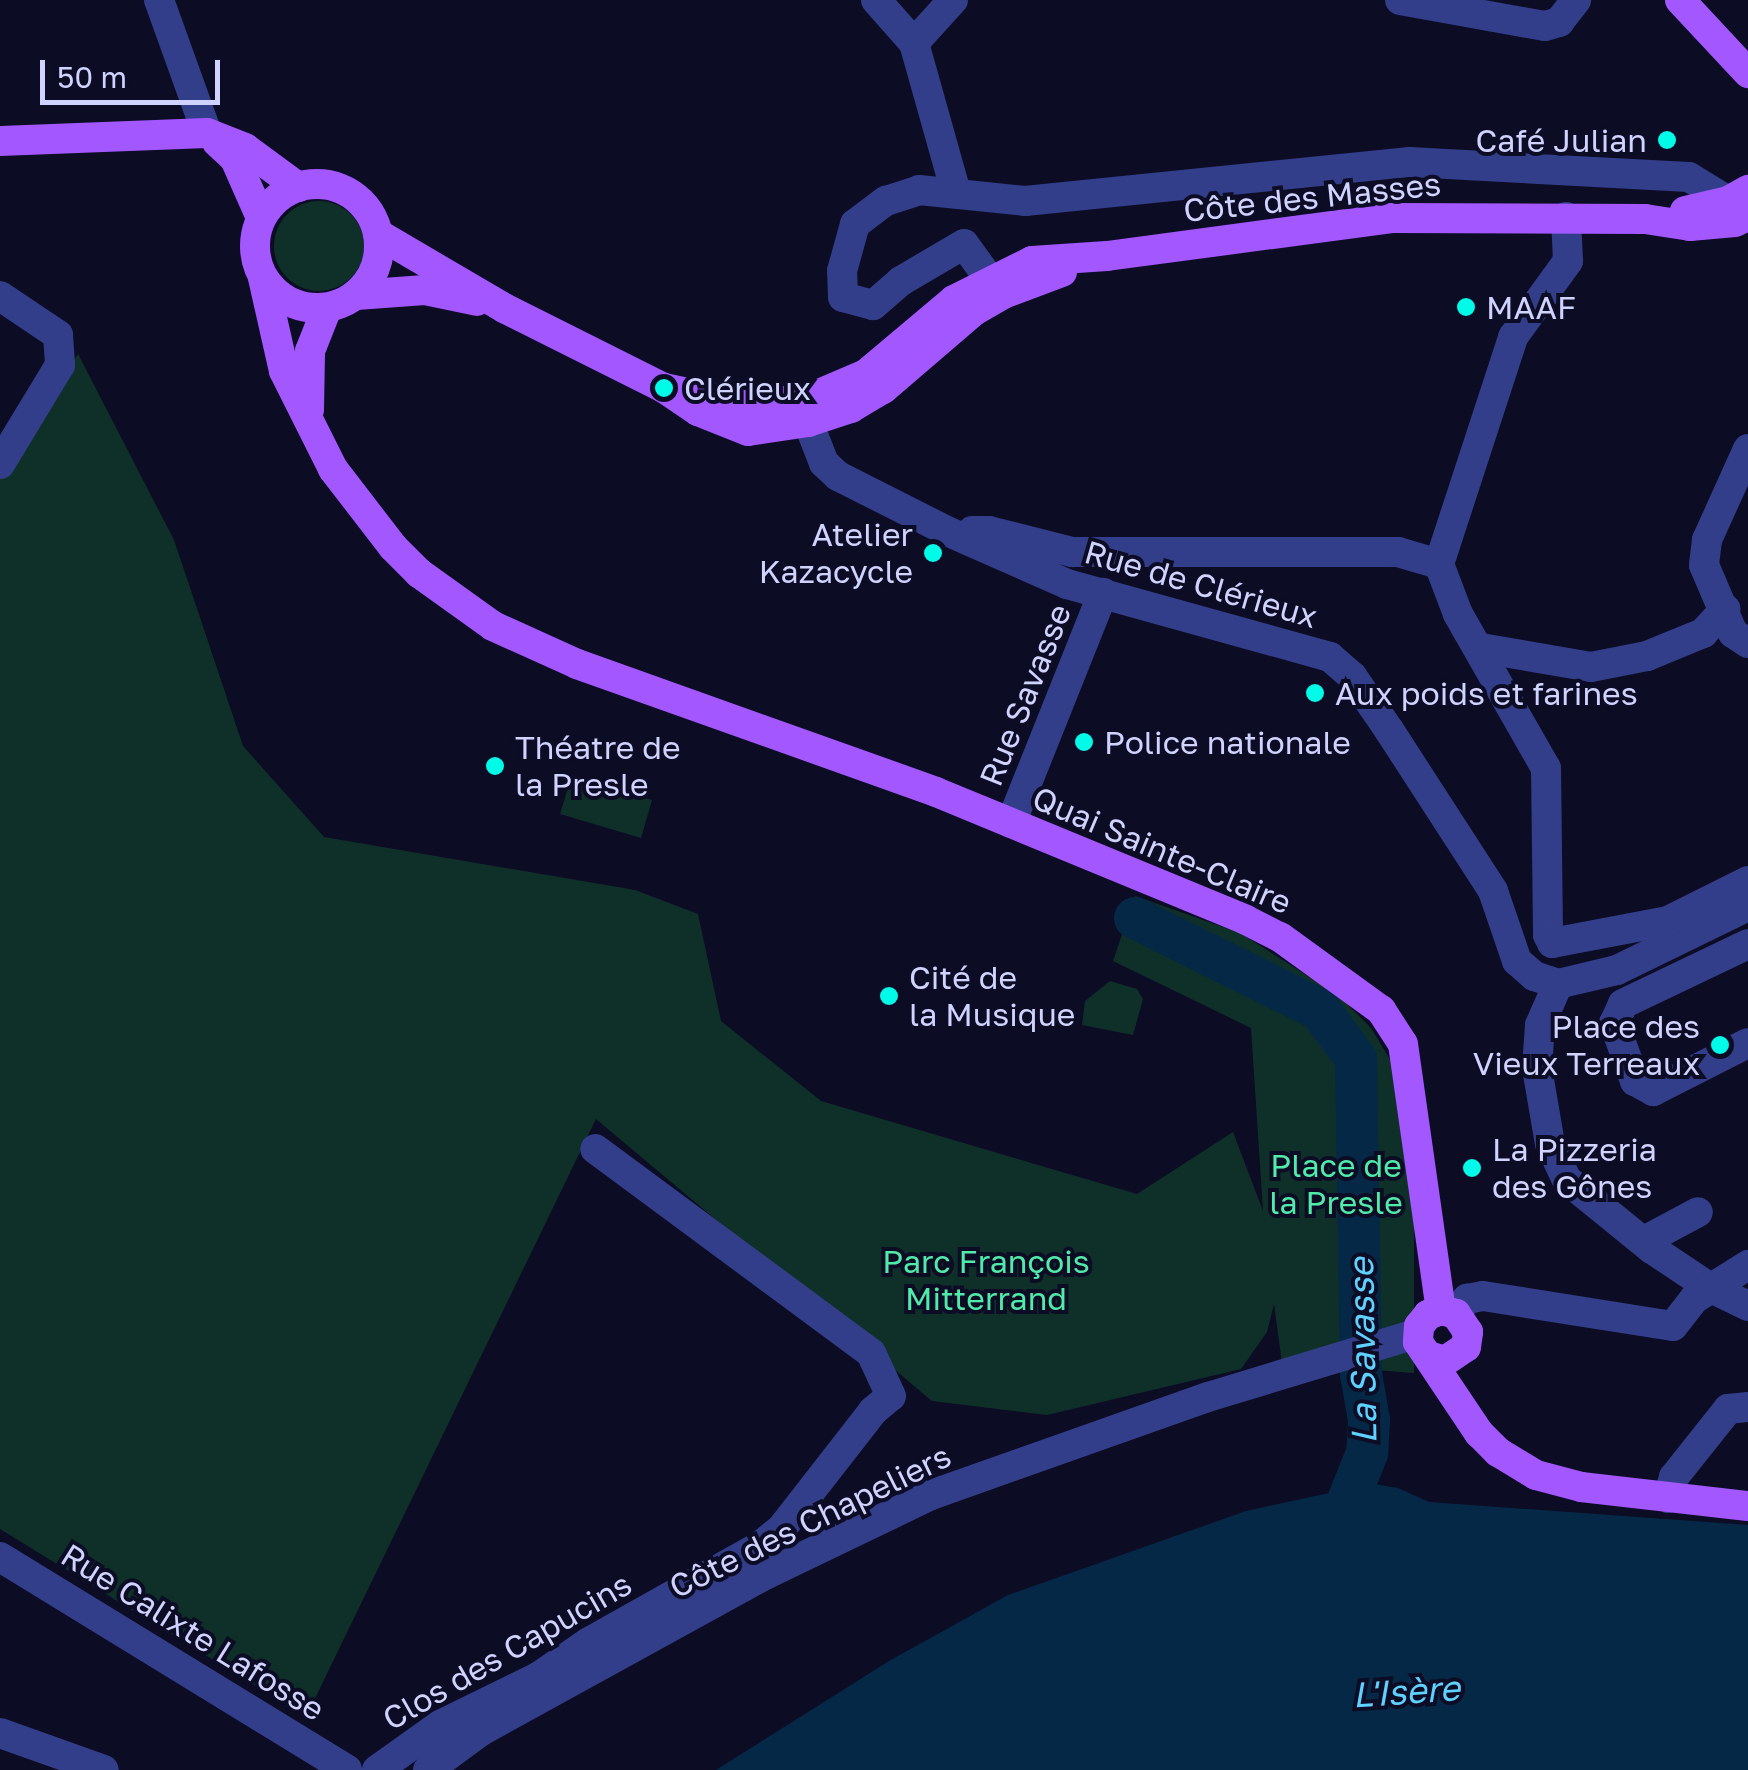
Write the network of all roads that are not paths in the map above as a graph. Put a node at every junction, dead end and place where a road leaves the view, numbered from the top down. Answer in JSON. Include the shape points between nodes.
{"nodes":[{"id":1,"x":159,"y":0,"type":"edge"},
{"id":2,"x":876,"y":0,"type":"edge"},
{"id":3,"x":954,"y":0,"type":"edge"},
{"id":4,"x":1400,"y":0,"type":"edge"},
{"id":5,"x":1576,"y":0,"type":"edge"},
{"id":6,"x":1680,"y":1,"type":"edge"},
{"id":7,"x":1748,"y":40,"type":"edge"},
{"id":8,"x":914,"y":43,"type":"junction"},
{"id":9,"x":1748,"y":74,"type":"edge"},
{"id":10,"x":207,"y":134,"type":"junction"},
{"id":11,"x":0,"y":142,"type":"edge"},
{"id":12,"x":298,"y":187,"type":"junction"},
{"id":13,"x":956,"y":192,"type":"junction"},
{"id":14,"x":1741,"y":202,"type":"edge"},
{"id":15,"x":1566,"y":217,"type":"junction"},
{"id":16,"x":261,"y":218,"type":"junction"},
{"id":17,"x":378,"y":234,"type":"junction"},
{"id":18,"x":1107,"y":256,"type":"junction"},
{"id":19,"x":263,"y":278,"type":"junction"},
{"id":20,"x":991,"y":278,"type":"junction"},
{"id":21,"x":356,"y":295,"type":"junction"},
{"id":22,"x":0,"y":296,"type":"edge"},
{"id":23,"x":326,"y":308,"type":"junction"},
{"id":24,"x":504,"y":308,"type":"junction"},
{"id":25,"x":938,"y":342,"type":"junction"},
{"id":26,"x":810,"y":410,"type":"junction"},
{"id":27,"x":310,"y":423,"type":"junction"},
{"id":28,"x":1748,"y":449,"type":"edge"},
{"id":29,"x":0,"y":464,"type":"edge"},
{"id":30,"x":949,"y":532,"type":"junction"},
{"id":31,"x":1439,"y":564,"type":"junction"},
{"id":32,"x":1104,"y":594,"type":"junction"},
{"id":33,"x":1736,"y":610,"type":"edge"},
{"id":34,"x":1748,"y":643,"type":"edge"},
{"id":35,"x":1482,"y":648,"type":"junction"},
{"id":36,"x":1011,"y":823,"type":"junction"},
{"id":37,"x":1748,"y":880,"type":"edge"},
{"id":38,"x":1748,"y":906,"type":"edge"},
{"id":39,"x":1748,"y":944,"type":"edge"},
{"id":40,"x":1558,"y":984,"type":"junction"},
{"id":41,"x":1748,"y":1042,"type":"edge"},
{"id":42,"x":594,"y":1148,"type":"dead end"},
{"id":43,"x":1698,"y":1212,"type":"dead end"},
{"id":44,"x":1644,"y":1242,"type":"junction"},
{"id":45,"x":1748,"y":1265,"type":"edge"},
{"id":46,"x":1709,"y":1287,"type":"junction"},
{"id":47,"x":1748,"y":1306,"type":"edge"},
{"id":48,"x":1448,"y":1312,"type":"junction"},
{"id":49,"x":1423,"y":1345,"type":"junction"},
{"id":50,"x":1461,"y":1353,"type":"junction"},
{"id":51,"x":1748,"y":1407,"type":"edge"},
{"id":52,"x":1468,"y":1415,"type":"junction"},
{"id":53,"x":1668,"y":1498,"type":"junction"},
{"id":54,"x":1748,"y":1506,"type":"edge"},
{"id":55,"x":0,"y":1557,"type":"edge"},
{"id":56,"x":0,"y":1733,"type":"edge"},
{"id":57,"x":104,"y":1770,"type":"edge"},
{"id":58,"x":347,"y":1770,"type":"edge"},
{"id":59,"x":377,"y":1770,"type":"edge"},
{"id":60,"x":428,"y":1770,"type":"edge"}],
"edges":[{"from":1,"to":10,"type":"street"},
{"from":2,"to":8,"type":"street"},
{"from":3,"to":8,"type":"street"},
{"from":4,"to":5,"type":"street","via":[[1545,26],[1559,22]]},
{"from":6,"to":7,"type":"main road"},
{"from":6,"to":9,"type":"main road"},
{"from":8,"to":13,"type":"street"},
{"from":10,"to":11,"type":"main road"},
{"from":10,"to":12,"type":"main road","via":[[245,148]]},
{"from":10,"to":16,"type":"main road","via":[[234,159]]},
{"from":12,"to":16,"type":"main road"},
{"from":12,"to":17,"type":"main road","via":[[318,184],[356,198]]},
{"from":13,"to":14,"type":"street","via":[[1026,201],[1410,162],[1689,176]]},
{"from":13,"to":20,"type":"street","via":[[919,190],[886,201],[854,224],[843,297],[873,305],[964,244]]},
{"from":14,"to":15,"type":"main road","name":"Côte des Masses","via":[[1645,219]]},
{"from":15,"to":18,"type":"main road","name":"Côte des Masses","via":[[1390,218]]},
{"from":15,"to":31,"type":"street","via":[[1568,260],[1513,337]]},
{"from":16,"to":19,"type":"main road","via":[[254,248]]},
{"from":17,"to":21,"type":"main road","via":[[376,267]]},
{"from":17,"to":24,"type":"main road"},
{"from":18,"to":20,"type":"main road","name":"Côte des Masses","via":[[1032,261]]},
{"from":18,"to":25,"type":"main road","name":"Côte des Masses","via":[[1004,294]]},
{"from":19,"to":23,"type":"main road","via":[[290,302]]},
{"from":19,"to":27,"type":"main road","name":"Quai Sainte-Claire","via":[[284,371]]},
{"from":20,"to":25,"type":"street","via":[[986,294]]},
{"from":20,"to":26,"type":"main road","name":"Côte des Masses"},
{"from":21,"to":23,"type":"main road"},
{"from":21,"to":24,"type":"main road","via":[[425,290]]},
{"from":22,"to":29,"type":"street","via":[[58,335],[60,365]]},
{"from":23,"to":27,"type":"main road","via":[[307,374]]},
{"from":24,"to":26,"type":"main road","via":[[664,388],[748,406]]},
{"from":25,"to":26,"type":"main road","name":"Côte des Masses","via":[[852,408]]},
{"from":26,"to":30,"type":"street","name":"Rue de Clérieux","via":[[824,463],[838,476]]},
{"from":27,"to":36,"type":"main road","name":"Quai Sainte-Claire","via":[[366,517],[419,572],[533,646]]},
{"from":28,"to":33,"type":"street","via":[[1707,540],[1704,565]]},
{"from":30,"to":31,"type":"street","via":[[989,531],[1072,552],[1398,552]]},
{"from":30,"to":32,"type":"street","name":"Rue de Clérieux"},
{"from":31,"to":35,"type":"street","via":[[1458,614]]},
{"from":32,"to":36,"type":"street","name":"Rue Savasse"},
{"from":32,"to":40,"type":"street","name":"Rue de Clérieux","via":[[1330,657],[1352,676],[1494,891],[1517,961]]},
{"from":33,"to":34,"type":"street","via":[[1733,633]]},
{"from":33,"to":35,"type":"street","via":[[1703,633],[1646,656],[1591,667]]},
{"from":35,"to":37,"type":"street","via":[[1546,768],[1552,943],[1668,922]]},
{"from":36,"to":48,"type":"main road","name":"Quai Sainte-Claire","via":[[1280,936],[1381,1010],[1403,1044]]},
{"from":38,"to":40,"type":"street","via":[[1617,970]]},
{"from":39,"to":41,"type":"street","via":[[1623,1004],[1614,1023],[1635,1081],[1653,1091]]},
{"from":40,"to":44,"type":"street","via":[[1540,1025],[1537,1068],[1550,1144],[1567,1180]]},
{"from":42,"to":59,"type":"street","name":"Clos des Capucins","via":[[871,1353],[891,1396],[760,1546],[538,1677],[440,1725]]},
{"from":43,"to":44,"type":"street"},
{"from":44,"to":46,"type":"street"},
{"from":45,"to":46,"type":"street"},
{"from":46,"to":47,"type":"street"},
{"from":46,"to":48,"type":"street","via":[[1673,1326],[1482,1296]]},
{"from":48,"to":49,"type":"main road","via":[[1423,1320]]},
{"from":48,"to":50,"type":"main road","via":[[1468,1332]]},
{"from":49,"to":50,"type":"main road","via":[[1446,1360]]},
{"from":49,"to":52,"type":"main road"},
{"from":49,"to":60,"type":"street","name":"Côte des Chapeliers","via":[[1382,1343],[931,1495],[767,1574],[482,1731]]},
{"from":50,"to":52,"type":"main road"},
{"from":51,"to":53,"type":"street","via":[[1728,1409],[1674,1477]]},
{"from":52,"to":53,"type":"main road","via":[[1498,1452],[1536,1475]]},
{"from":53,"to":54,"type":"main road"},
{"from":55,"to":58,"type":"street","name":"Rue Calixte Lafosse"},
{"from":56,"to":57,"type":"street"}]}
